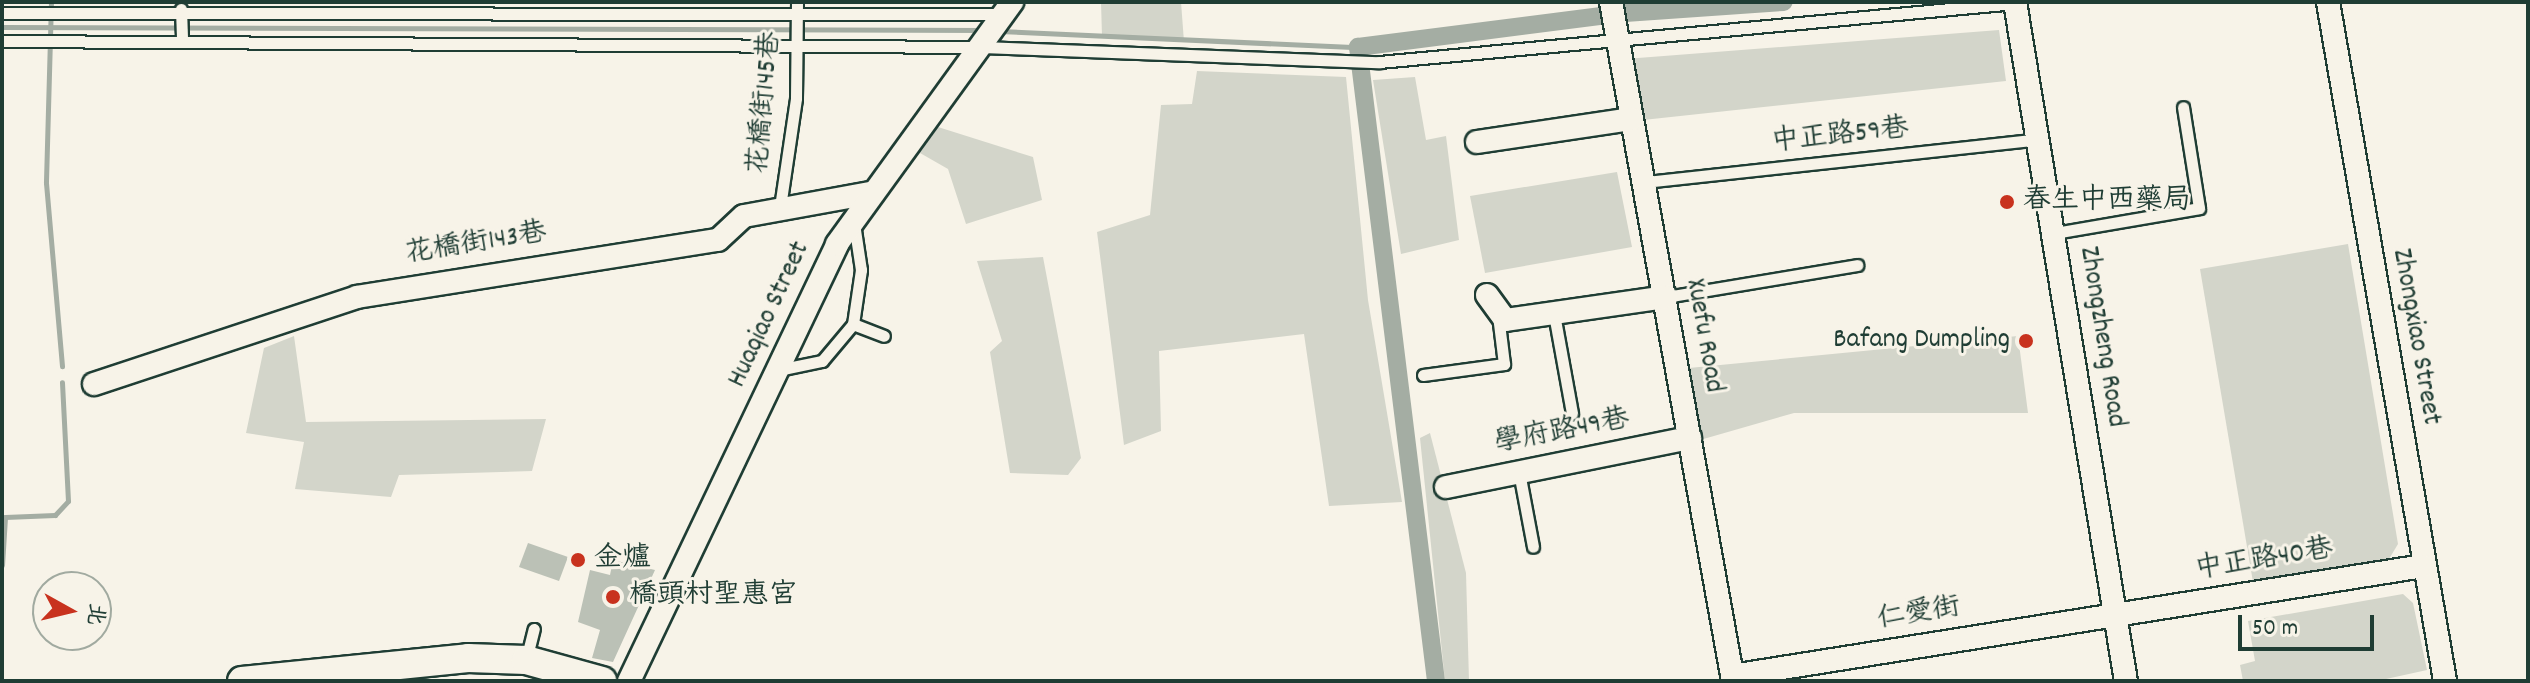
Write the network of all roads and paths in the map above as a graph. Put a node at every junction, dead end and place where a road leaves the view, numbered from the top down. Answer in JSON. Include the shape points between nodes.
{"nodes":[{"id":1,"x":2015,"y":2,"type":"edge"},
{"id":2,"x":2328,"y":2,"type":"edge"},
{"id":3,"x":797,"y":6,"type":"edge"},
{"id":4,"x":1008,"y":8,"type":"edge"},
{"id":5,"x":181,"y":9,"type":"junction"},
{"id":6,"x":2,"y":13,"type":"edge"},
{"id":7,"x":1614,"y":18,"type":"edge"},
{"id":8,"x":2,"y":41,"type":"edge"},
{"id":9,"x":182,"y":41,"type":"junction"},
{"id":10,"x":796,"y":44,"type":"junction"},
{"id":11,"x":981,"y":47,"type":"junction"},
{"id":12,"x":2183,"y":107,"type":"dead end"},
{"id":13,"x":1631,"y":119,"type":"junction"},
{"id":14,"x":2040,"y":139,"type":"junction"},
{"id":15,"x":1477,"y":142,"type":"dead end"},
{"id":16,"x":1645,"y":182,"type":"junction"},
{"id":17,"x":871,"y":193,"type":"junction"},
{"id":18,"x":780,"y":207,"type":"junction"},
{"id":19,"x":853,"y":219,"type":"junction"},
{"id":20,"x":2055,"y":233,"type":"junction"},
{"id":21,"x":1857,"y":265,"type":"dead end"},
{"id":22,"x":1666,"y":297,"type":"junction"},
{"id":23,"x":1492,"y":304,"type":"joint"},
{"id":24,"x":1554,"y":314,"type":"junction"},
{"id":25,"x":853,"y":324,"type":"junction"},
{"id":26,"x":884,"y":336,"type":"dead end"},
{"id":27,"x":777,"y":370,"type":"junction"},
{"id":28,"x":1423,"y":375,"type":"dead end"},
{"id":29,"x":94,"y":384,"type":"dead end"},
{"id":30,"x":1572,"y":413,"type":"dead end"},
{"id":31,"x":1690,"y":438,"type":"junction"},
{"id":32,"x":1519,"y":472,"type":"junction"},
{"id":33,"x":1446,"y":487,"type":"dead end"},
{"id":34,"x":1533,"y":547,"type":"dead end"},
{"id":35,"x":2423,"y":566,"type":"junction"},
{"id":36,"x":2115,"y":615,"type":"junction"},
{"id":37,"x":534,"y":629,"type":"dead end"},
{"id":38,"x":526,"y":660,"type":"junction"},
{"id":39,"x":569,"y":676,"type":"edge"},
{"id":40,"x":1732,"y":679,"type":"edge"},
{"id":41,"x":242,"y":681,"type":"edge"},
{"id":42,"x":602,"y":681,"type":"edge"},
{"id":43,"x":629,"y":681,"type":"edge"},
{"id":44,"x":2126,"y":681,"type":"edge"},
{"id":45,"x":2445,"y":681,"type":"edge"}],
"edges":[{"from":1,"to":7,"type":"lane"},
{"from":1,"to":14,"type":"street","name":"Zhongzheng Road"},
{"from":2,"to":35,"type":"street","name":"Zhongxiao Street"},
{"from":3,"to":4,"type":"lane"},
{"from":3,"to":5,"type":"lane"},
{"from":3,"to":10,"type":"lane","name":"花橋街145巷"},
{"from":4,"to":11,"type":"street","name":"Huaqiao Street"},
{"from":5,"to":6,"type":"lane"},
{"from":5,"to":9,"type":"lane"},
{"from":7,"to":11,"type":"lane","via":[[1379,62]]},
{"from":7,"to":13,"type":"street","name":"Xuefu Road"},
{"from":8,"to":9,"type":"lane"},
{"from":9,"to":10,"type":"lane"},
{"from":10,"to":11,"type":"lane"},
{"from":10,"to":18,"type":"lane","name":"花橋街145巷"},
{"from":11,"to":17,"type":"street","name":"Huaqiao Street"},
{"from":12,"to":20,"type":"lane","via":[[2199,208]]},
{"from":13,"to":15,"type":"street"},
{"from":13,"to":16,"type":"street","name":"Xuefu Road"},
{"from":14,"to":16,"type":"lane","name":"中正路59巷"},
{"from":14,"to":20,"type":"street","name":"Zhongzheng Road"},
{"from":16,"to":22,"type":"street","name":"Xuefu Road"},
{"from":17,"to":18,"type":"street","name":"花橋街143巷"},
{"from":17,"to":19,"type":"street","name":"Huaqiao Street"},
{"from":18,"to":29,"type":"street","name":"花橋街143巷","via":[[744,216],[718,240],[357,297]]},
{"from":19,"to":25,"type":"lane","via":[[861,270]]},
{"from":19,"to":27,"type":"street","name":"Huaqiao Street"},
{"from":20,"to":36,"type":"street","name":"Zhongzheng Road"},
{"from":21,"to":22,"type":"lane"},
{"from":22,"to":24,"type":"street"},
{"from":22,"to":31,"type":"street","name":"Xuefu Road"},
{"from":23,"to":24,"type":"street","via":[[1505,320]]},
{"from":23,"to":28,"type":"lane","via":[[1504,364]]},
{"from":24,"to":30,"type":"lane"},
{"from":25,"to":26,"type":"lane"},
{"from":25,"to":27,"type":"lane","via":[[822,361]]},
{"from":27,"to":43,"type":"street","name":"Huaqiao Street"},
{"from":31,"to":32,"type":"street","name":"學府路49巷"},
{"from":31,"to":40,"type":"street","name":"Xuefu Road"},
{"from":32,"to":33,"type":"street","name":"學府路49巷"},
{"from":32,"to":34,"type":"lane"},
{"from":35,"to":36,"type":"street","name":"中正路40巷"},
{"from":35,"to":45,"type":"street","name":"Zhongxiao Street"},
{"from":36,"to":40,"type":"street","name":"仁愛街"},
{"from":36,"to":44,"type":"street","name":"Zhongzheng Road"},
{"from":37,"to":38,"type":"lane"},
{"from":38,"to":39,"type":"street"},
{"from":38,"to":41,"type":"street","via":[[468,658]]},
{"from":39,"to":42,"type":"street"}]}
